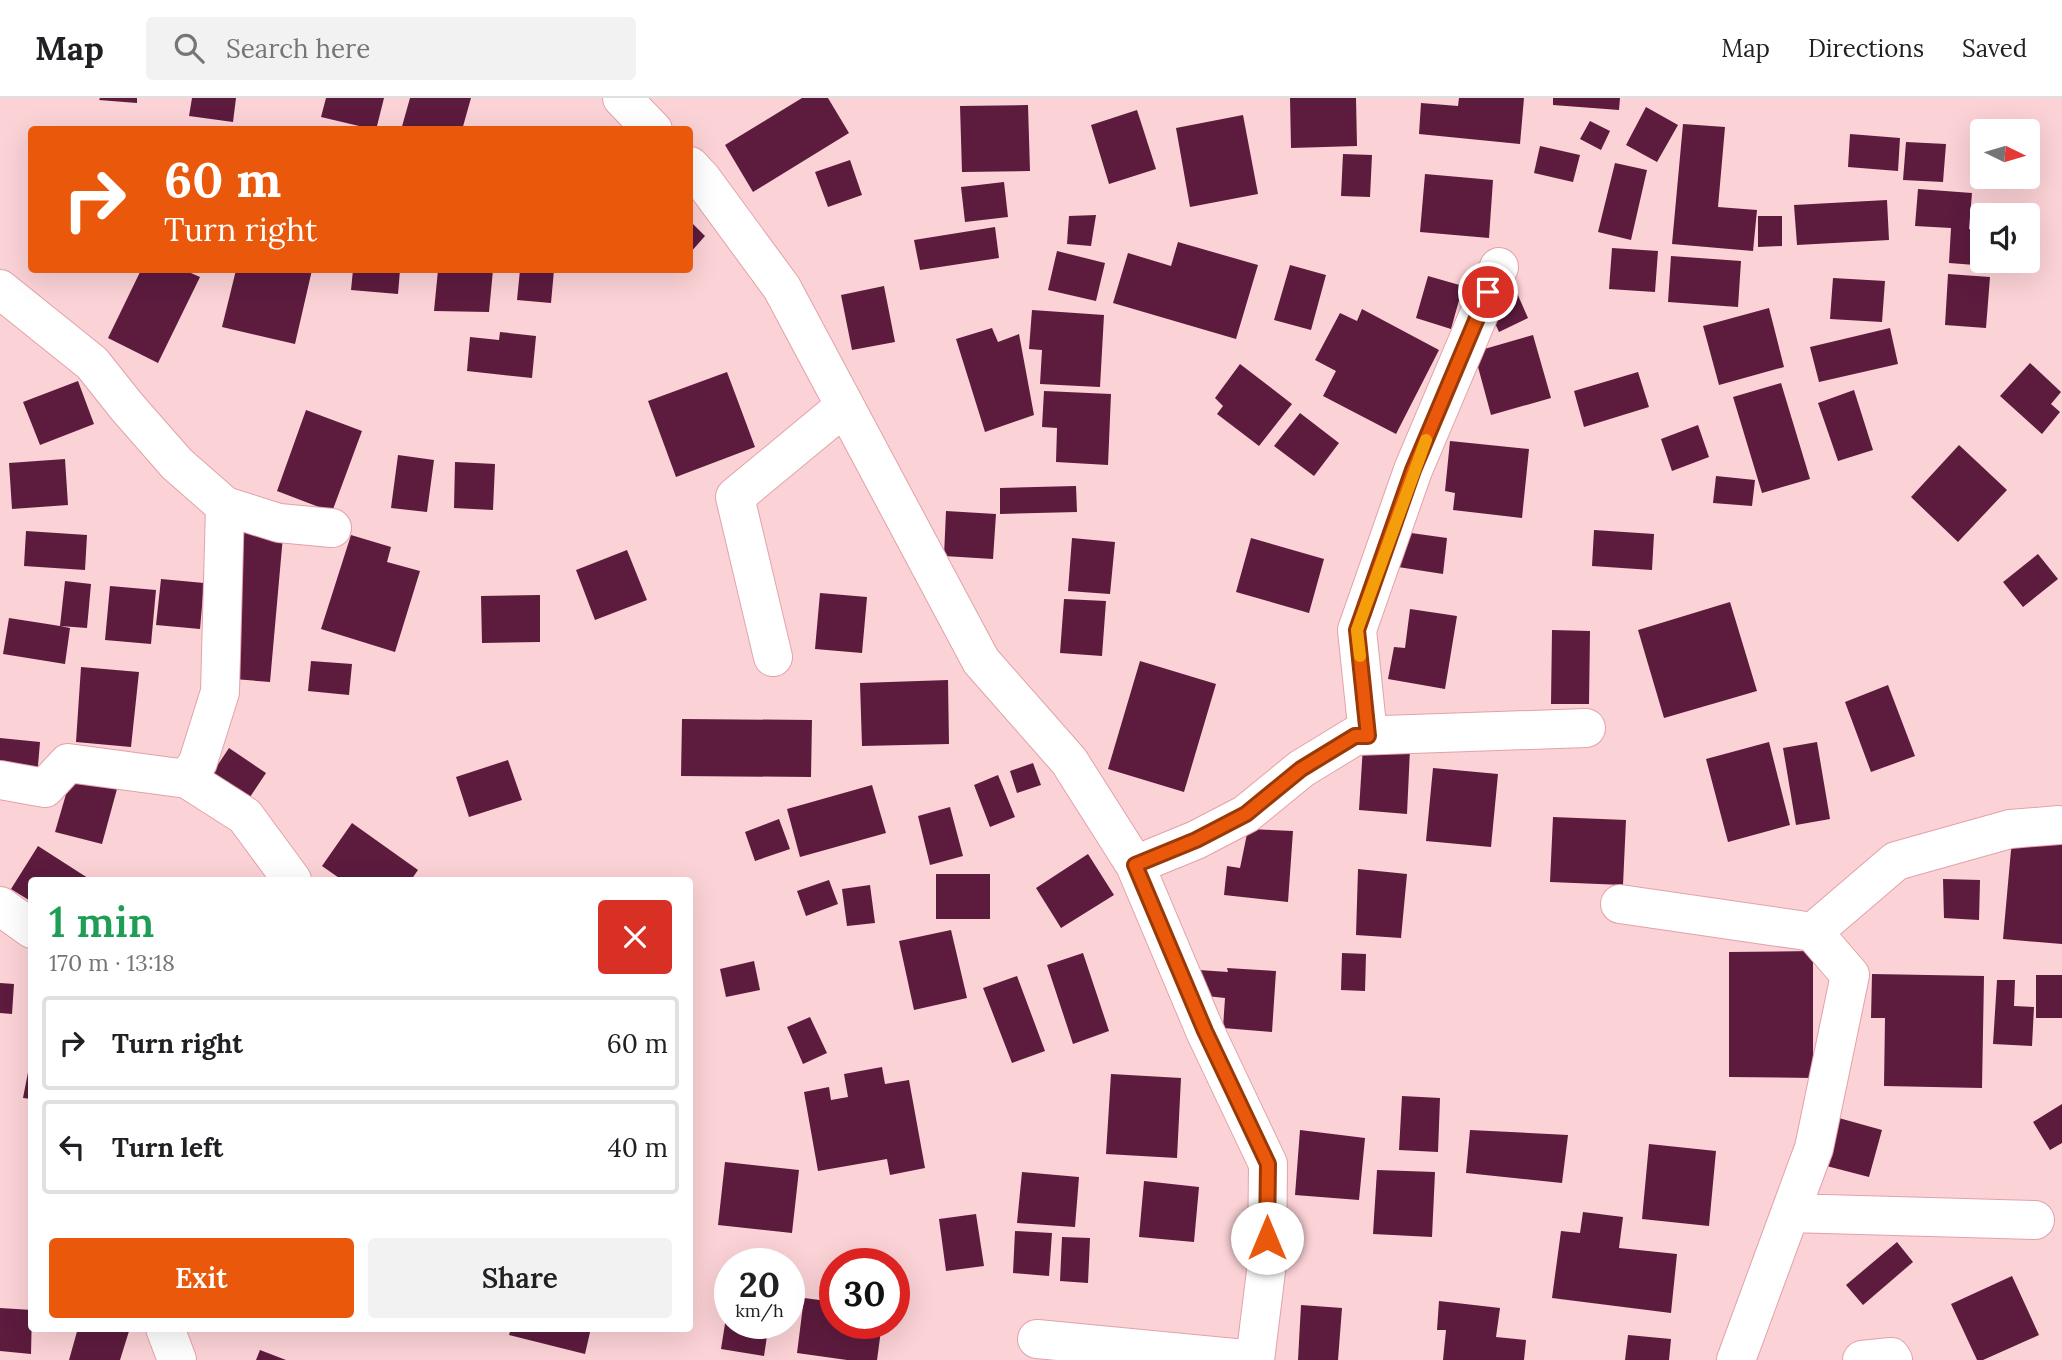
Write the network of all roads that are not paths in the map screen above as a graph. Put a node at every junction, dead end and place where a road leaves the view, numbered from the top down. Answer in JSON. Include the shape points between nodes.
{"nodes":[{"id":1,"x":622,"y":98,"type":"edge"},
{"id":2,"x":649,"y":126,"type":"edge"},
{"id":3,"x":693,"y":169,"type":"edge"},
{"id":4,"x":1499,"y":267,"type":"dead end"},
{"id":5,"x":0,"y":289,"type":"edge"},
{"id":6,"x":845,"y":406,"type":"junction"},
{"id":7,"x":225,"y":506,"type":"junction"},
{"id":8,"x":332,"y":528,"type":"dead end"},
{"id":9,"x":773,"y":657,"type":"dead end"},
{"id":10,"x":1586,"y":729,"type":"dead end"},
{"id":11,"x":1368,"y":736,"type":"junction"},
{"id":12,"x":187,"y":779,"type":"junction"},
{"id":13,"x":0,"y":780,"type":"edge"},
{"id":14,"x":2059,"y":825,"type":"dead end"},
{"id":15,"x":1135,"y":865,"type":"junction"},
{"id":16,"x":290,"y":877,"type":"edge"},
{"id":17,"x":1620,"y":904,"type":"dead end"},
{"id":18,"x":0,"y":906,"type":"edge"},
{"id":19,"x":28,"y":926,"type":"edge"},
{"id":20,"x":1813,"y":932,"type":"junction"},
{"id":21,"x":1790,"y":1213,"type":"junction"},
{"id":22,"x":2035,"y":1220,"type":"dead end"},
{"id":23,"x":166,"y":1332,"type":"edge"},
{"id":24,"x":1037,"y":1339,"type":"dead end"},
{"id":25,"x":177,"y":1360,"type":"edge"},
{"id":26,"x":1255,"y":1360,"type":"edge"},
{"id":27,"x":1736,"y":1360,"type":"edge"},
{"id":28,"x":1862,"y":1360,"type":"edge"},
{"id":29,"x":1893,"y":1360,"type":"edge"}],
"edges":[{"from":1,"to":2,"type":"street"},
{"from":3,"to":6,"type":"street","via":[[782,288]]},
{"from":4,"to":11,"type":"street","via":[[1413,470],[1357,630]]},
{"from":5,"to":7,"type":"street","via":[[92,363],[177,464]]},
{"from":6,"to":9,"type":"street","via":[[735,497]]},
{"from":6,"to":15,"type":"street","via":[[981,661],[1069,761]]},
{"from":7,"to":8,"type":"street","via":[[279,523]]},
{"from":7,"to":12,"type":"street","via":[[220,692],[198,762]]},
{"from":10,"to":11,"type":"street"},
{"from":11,"to":15,"type":"street","via":[[1355,736],[1301,769],[1246,814]]},
{"from":12,"to":13,"type":"street","via":[[68,763],[45,788]]},
{"from":12,"to":16,"type":"street","via":[[245,816]]},
{"from":14,"to":20,"type":"street","via":[[2010,829],[1896,861]]},
{"from":15,"to":26,"type":"street","via":[[1205,1031],[1268,1164],[1267,1264]]},
{"from":17,"to":20,"type":"street"},
{"from":18,"to":19,"type":"street"},
{"from":20,"to":21,"type":"street","via":[[1850,975],[1814,1148]]},
{"from":21,"to":22,"type":"street"},
{"from":21,"to":27,"type":"street"},
{"from":23,"to":25,"type":"street"},
{"from":24,"to":26,"type":"street"},
{"from":28,"to":29,"type":"street"}]}
